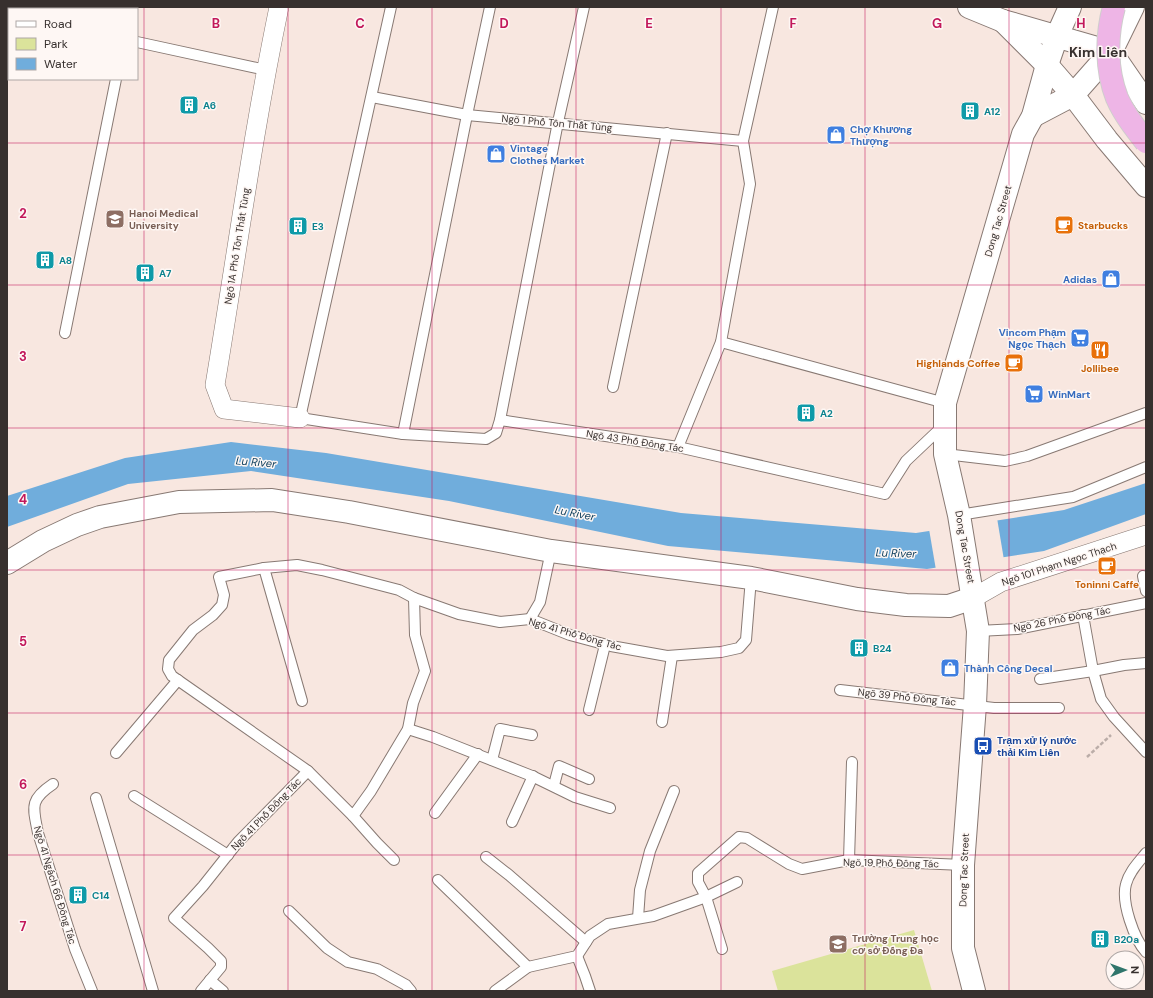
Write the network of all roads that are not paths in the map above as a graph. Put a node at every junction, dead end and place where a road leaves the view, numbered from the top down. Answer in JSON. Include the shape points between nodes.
{"nodes":[{"id":1,"x":279,"y":7,"type":"edge"},
{"id":2,"x":391,"y":7,"type":"edge"},
{"id":3,"x":490,"y":7,"type":"edge"},
{"id":4,"x":584,"y":7,"type":"edge"},
{"id":5,"x":773,"y":7,"type":"edge"},
{"id":6,"x":969,"y":7,"type":"edge"},
{"id":7,"x":1070,"y":7,"type":"edge"},
{"id":8,"x":1114,"y":7,"type":"edge"},
{"id":9,"x":1133,"y":7,"type":"edge"},
{"id":10,"x":1003,"y":21,"type":"junction"},
{"id":11,"x":1057,"y":36,"type":"junction"},
{"id":12,"x":138,"y":42,"type":"edge"},
{"id":13,"x":1111,"y":52,"type":"junction"},
{"id":14,"x":1047,"y":65,"type":"junction"},
{"id":15,"x":266,"y":70,"type":"junction"},
{"id":16,"x":116,"y":80,"type":"edge"},
{"id":17,"x":1073,"y":95,"type":"junction"},
{"id":18,"x":372,"y":97,"type":"junction"},
{"id":19,"x":1146,"y":104,"type":"edge"},
{"id":20,"x":467,"y":115,"type":"junction"},
{"id":21,"x":1033,"y":116,"type":"junction"},
{"id":22,"x":558,"y":122,"type":"junction"},
{"id":23,"x":666,"y":133,"type":"junction"},
{"id":24,"x":743,"y":141,"type":"junction"},
{"id":25,"x":1146,"y":142,"type":"edge"},
{"id":26,"x":1146,"y":186,"type":"edge"},
{"id":27,"x":64,"y":333,"type":"dead end"},
{"id":28,"x":721,"y":342,"type":"junction"},
{"id":29,"x":613,"y":387,"type":"dead end"},
{"id":30,"x":945,"y":403,"type":"junction"},
{"id":31,"x":1146,"y":413,"type":"edge"},
{"id":32,"x":300,"y":418,"type":"junction"},
{"id":33,"x":500,"y":420,"type":"junction"},
{"id":34,"x":945,"y":425,"type":"junction"},
{"id":35,"x":404,"y":434,"type":"junction"},
{"id":36,"x":678,"y":447,"type":"junction"},
{"id":37,"x":945,"y":454,"type":"junction"},
{"id":38,"x":1146,"y":467,"type":"edge"},
{"id":39,"x":959,"y":515,"type":"junction"},
{"id":40,"x":1146,"y":535,"type":"edge"},
{"id":41,"x":551,"y":551,"type":"junction"},
{"id":42,"x":7,"y":563,"type":"edge"},
{"id":43,"x":264,"y":568,"type":"junction"},
{"id":44,"x":1143,"y":576,"type":"dead end"},
{"id":45,"x":751,"y":578,"type":"junction"},
{"id":46,"x":1146,"y":591,"type":"edge"},
{"id":47,"x":414,"y":598,"type":"junction"},
{"id":48,"x":974,"y":598,"type":"junction"},
{"id":49,"x":1146,"y":603,"type":"edge"},
{"id":50,"x":1082,"y":615,"type":"junction"},
{"id":51,"x":530,"y":619,"type":"junction"},
{"id":52,"x":978,"y":631,"type":"junction"},
{"id":53,"x":606,"y":645,"type":"junction"},
{"id":54,"x":672,"y":656,"type":"junction"},
{"id":55,"x":1146,"y":664,"type":"edge"},
{"id":56,"x":1093,"y":671,"type":"junction"},
{"id":57,"x":1040,"y":679,"type":"dead end"},
{"id":58,"x":178,"y":680,"type":"junction"},
{"id":59,"x":840,"y":690,"type":"dead end"},
{"id":60,"x":302,"y":701,"type":"dead end"},
{"id":61,"x":975,"y":705,"type":"junction"},
{"id":62,"x":1059,"y":708,"type":"dead end"},
{"id":63,"x":589,"y":710,"type":"dead end"},
{"id":64,"x":662,"y":722,"type":"dead end"},
{"id":65,"x":408,"y":729,"type":"junction"},
{"id":66,"x":532,"y":735,"type":"dead end"},
{"id":67,"x":1146,"y":752,"type":"edge"},
{"id":68,"x":116,"y":753,"type":"dead end"},
{"id":69,"x":478,"y":754,"type":"junction"},
{"id":70,"x":492,"y":760,"type":"junction"},
{"id":71,"x":852,"y":762,"type":"dead end"},
{"id":72,"x":308,"y":771,"type":"junction"},
{"id":73,"x":533,"y":776,"type":"junction"},
{"id":74,"x":589,"y":779,"type":"dead end"},
{"id":75,"x":53,"y":784,"type":"dead end"},
{"id":76,"x":554,"y":786,"type":"junction"},
{"id":77,"x":674,"y":791,"type":"dead end"},
{"id":78,"x":134,"y":796,"type":"dead end"},
{"id":79,"x":96,"y":798,"type":"dead end"},
{"id":80,"x":610,"y":808,"type":"dead end"},
{"id":81,"x":435,"y":813,"type":"dead end"},
{"id":82,"x":353,"y":816,"type":"junction"},
{"id":83,"x":512,"y":822,"type":"dead end"},
{"id":84,"x":1146,"y":853,"type":"edge"},
{"id":85,"x":228,"y":855,"type":"junction"},
{"id":86,"x":486,"y":857,"type":"dead end"},
{"id":87,"x":394,"y":860,"type":"dead end"},
{"id":88,"x":849,"y":860,"type":"junction"},
{"id":89,"x":963,"y":865,"type":"junction"},
{"id":90,"x":438,"y":880,"type":"dead end"},
{"id":91,"x":737,"y":882,"type":"dead end"},
{"id":92,"x":706,"y":897,"type":"junction"},
{"id":93,"x":289,"y":911,"type":"dead end"},
{"id":94,"x":638,"y":918,"type":"junction"},
{"id":95,"x":586,"y":942,"type":"junction"},
{"id":96,"x":722,"y":949,"type":"dead end"},
{"id":97,"x":1146,"y":952,"type":"edge"},
{"id":98,"x":577,"y":956,"type":"junction"},
{"id":99,"x":528,"y":967,"type":"junction"},
{"id":100,"x":210,"y":980,"type":"junction"},
{"id":101,"x":92,"y":991,"type":"edge"},
{"id":102,"x":153,"y":991,"type":"edge"},
{"id":103,"x":201,"y":991,"type":"edge"},
{"id":104,"x":223,"y":991,"type":"edge"},
{"id":105,"x":411,"y":991,"type":"edge"},
{"id":106,"x":495,"y":991,"type":"edge"},
{"id":107,"x":590,"y":991,"type":"edge"},
{"id":108,"x":974,"y":991,"type":"edge"}],
"edges":[{"from":1,"to":15,"type":"street","name":"Ngõ 1A Phố Tôn Thất Tùng"},
{"from":2,"to":18,"type":"lane"},
{"from":3,"to":20,"type":"lane"},
{"from":4,"to":22,"type":"lane"},
{"from":5,"to":24,"type":"lane"},
{"from":6,"to":10,"type":"street"},
{"from":7,"to":11,"type":"street","name":"Dong Tac Street"},
{"from":8,"to":25,"type":"main road","bridge":true,"via":[[1109,37],[1112,82],[1125,113]]},
{"from":9,"to":13,"type":"street"},
{"from":10,"to":11,"type":"street"},
{"from":10,"to":14,"type":"street"},
{"from":11,"to":13,"type":"street"},
{"from":11,"to":14,"type":"street","name":"Dong Tac Street"},
{"from":12,"to":15,"type":"lane"},
{"from":13,"to":17,"type":"street"},
{"from":13,"to":19,"type":"street"},
{"from":14,"to":17,"type":"street"},
{"from":14,"to":21,"type":"street","name":"Dong Tac Street"},
{"from":15,"to":32,"type":"street","name":"Ngõ 1A Phố Tôn Thất Tùng","via":[[215,385],[224,409]]},
{"from":16,"to":27,"type":"lane"},
{"from":17,"to":21,"type":"street"},
{"from":17,"to":26,"type":"street"},
{"from":18,"to":20,"type":"lane","name":"Ngõ 1 Phố Tôn Thất Tùng"},
{"from":18,"to":32,"type":"lane"},
{"from":20,"to":22,"type":"lane","name":"Ngõ 1 Phố Tôn Thất Tùng"},
{"from":20,"to":35,"type":"lane"},
{"from":21,"to":30,"type":"street","name":"Dong Tac Street","via":[[1023,134]]},
{"from":22,"to":23,"type":"lane","name":"Ngõ 1 Phố Tôn Thất Tùng"},
{"from":22,"to":33,"type":"lane"},
{"from":23,"to":24,"type":"lane","name":"Ngõ 1 Phố Tôn Thất Tùng"},
{"from":23,"to":29,"type":"lane"},
{"from":24,"to":28,"type":"lane","via":[[750,184]]},
{"from":28,"to":30,"type":"lane"},
{"from":28,"to":36,"type":"lane"},
{"from":30,"to":34,"type":"street","name":"Dong Tac Street"},
{"from":31,"to":37,"type":"lane","via":[[1027,456],[1005,461]]},
{"from":32,"to":35,"type":"lane"},
{"from":33,"to":35,"type":"lane","via":[[496,433],[486,439]]},
{"from":33,"to":36,"type":"lane","name":"Ngõ 43 Phố Đông Tác"},
{"from":34,"to":36,"type":"lane","name":"Ngõ 43 Phố Đông Tác","via":[[906,461],[885,494]]},
{"from":34,"to":37,"type":"street","name":"Dong Tac Street"},
{"from":37,"to":39,"type":"street","name":"Dong Tac Street"},
{"from":38,"to":39,"type":"lane","via":[[1073,497]]},
{"from":39,"to":48,"type":"street","name":"Dong Tac Street"},
{"from":40,"to":48,"type":"street","name":"Ngõ 101 Phạm Ngọc Thạch","via":[[1001,582]]},
{"from":41,"to":42,"type":"street","via":[[349,512],[272,500],[179,502],[77,524]]},
{"from":41,"to":45,"type":"street"},
{"from":41,"to":51,"type":"lane","via":[[540,602]]},
{"from":43,"to":47,"type":"lane","name":"Ngõ 41 Phố Đông Tác","via":[[297,565],[399,590]]},
{"from":43,"to":58,"type":"lane","name":"Ngõ 41 Phố Đông Tác","via":[[219,577],[224,595],[222,605],[193,630],[169,660],[168,669]]},
{"from":43,"to":60,"type":"lane"},
{"from":44,"to":46,"type":"lane"},
{"from":45,"to":48,"type":"street","via":[[906,606],[949,606]]},
{"from":45,"to":54,"type":"lane","name":"Ngõ 41 Phố Đông Tác","via":[[746,640],[739,648]]},
{"from":47,"to":51,"type":"lane","name":"Ngõ 41 Phố Đông Tác","via":[[459,614],[500,622]]},
{"from":47,"to":65,"type":"lane","via":[[415,635],[425,671],[413,703]]},
{"from":48,"to":52,"type":"street","name":"Dong Tac Street"},
{"from":49,"to":50,"type":"lane","name":"Ngõ 26 Phố Đông Tác"},
{"from":50,"to":52,"type":"lane","name":"Ngõ 26 Phố Đông Tác","via":[[1017,629]]},
{"from":50,"to":56,"type":"lane"},
{"from":51,"to":53,"type":"lane","name":"Ngõ 41 Phố Đông Tác","via":[[570,635]]},
{"from":52,"to":61,"type":"street","name":"Dong Tac Street"},
{"from":53,"to":54,"type":"lane","name":"Ngõ 41 Phố Đông Tác"},
{"from":53,"to":63,"type":"lane"},
{"from":54,"to":64,"type":"lane"},
{"from":55,"to":56,"type":"lane"},
{"from":56,"to":57,"type":"lane"},
{"from":56,"to":67,"type":"lane","via":[[1101,698]]},
{"from":58,"to":68,"type":"lane"},
{"from":58,"to":72,"type":"lane"},
{"from":59,"to":61,"type":"lane","name":"Ngõ 39 Phố Đông Tác"},
{"from":61,"to":62,"type":"lane","name":"Ngõ 39 Phố Đông Tác","via":[[994,708]]},
{"from":61,"to":89,"type":"street","name":"Dong Tac Street"},
{"from":65,"to":69,"type":"lane"},
{"from":65,"to":82,"type":"lane"},
{"from":66,"to":70,"type":"lane","via":[[500,729]]},
{"from":69,"to":70,"type":"lane"},
{"from":69,"to":81,"type":"lane"},
{"from":70,"to":73,"type":"lane"},
{"from":71,"to":88,"type":"lane"},
{"from":72,"to":82,"type":"lane","name":"Ngõ 41 Phố Đông Tác"},
{"from":72,"to":85,"type":"lane","name":"Ngõ 41 Phố Đông Tác"},
{"from":73,"to":76,"type":"lane"},
{"from":73,"to":83,"type":"lane"},
{"from":74,"to":76,"type":"lane","via":[[559,766]]},
{"from":75,"to":101,"type":"lane","name":"Ngõ 41 Ngách 66 Đông Tác","via":[[36,798],[38,833],[75,949]]},
{"from":76,"to":80,"type":"lane","via":[[575,797]]},
{"from":77,"to":94,"type":"lane","via":[[650,851],[640,890]]},
{"from":78,"to":85,"type":"lane"},
{"from":79,"to":102,"type":"lane"},
{"from":82,"to":87,"type":"lane","name":"Ngõ 41 Phố Đông Tác"},
{"from":84,"to":97,"type":"lane","via":[[1133,869],[1126,885],[1126,907],[1131,925]]},
{"from":85,"to":100,"type":"lane","name":"Ngõ 41 Phố Đông Tác","via":[[174,918],[221,961],[221,967]]},
{"from":86,"to":95,"type":"lane"},
{"from":88,"to":89,"type":"lane","name":"Ngõ 19 Phố Đông Tác"},
{"from":88,"to":92,"type":"lane","name":"Ngõ 19 Phố Đông Tác","via":[[802,869],[789,864],[747,838],[738,837],[698,873],[698,882]]},
{"from":89,"to":108,"type":"street","name":"Dong Tac Street","via":[[963,948]]},
{"from":90,"to":99,"type":"lane"},
{"from":91,"to":92,"type":"lane"},
{"from":92,"to":94,"type":"lane","via":[[653,916]]},
{"from":92,"to":96,"type":"lane"},
{"from":93,"to":105,"type":"lane","via":[[327,948],[348,962],[377,969],[406,985]]},
{"from":94,"to":95,"type":"lane","via":[[608,924],[590,936]]},
{"from":95,"to":98,"type":"lane"},
{"from":98,"to":99,"type":"lane"},
{"from":98,"to":107,"type":"lane"},
{"from":99,"to":106,"type":"lane"},
{"from":100,"to":103,"type":"lane","name":"Ngõ 41 Phố Đông Tác"},
{"from":100,"to":104,"type":"lane"}]}
